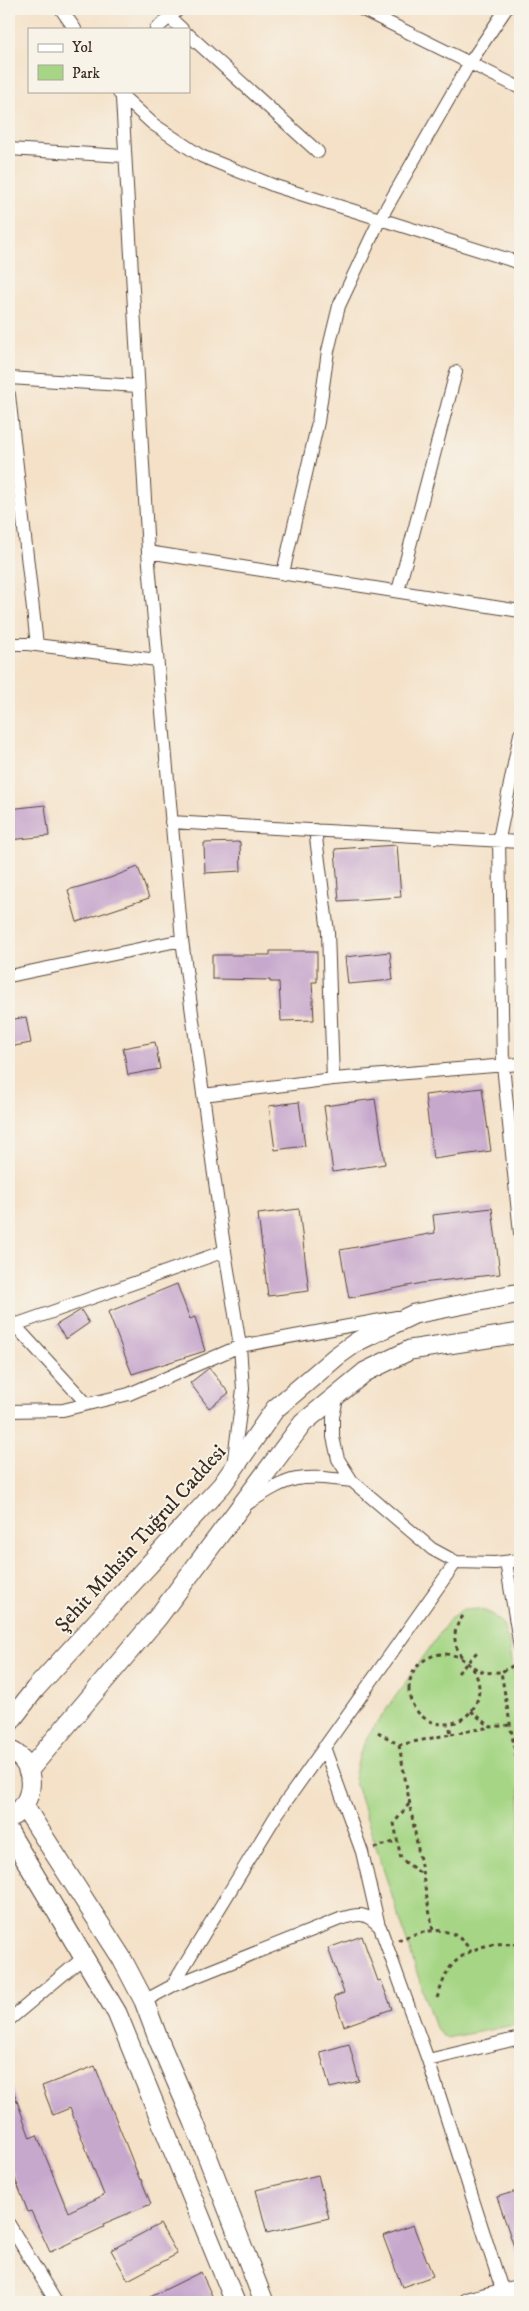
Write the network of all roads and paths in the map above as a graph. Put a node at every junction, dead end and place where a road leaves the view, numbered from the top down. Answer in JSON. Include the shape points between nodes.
{"nodes":[{"id":1,"x":61,"y":9,"type":"edge"},
{"id":2,"x":361,"y":9,"type":"edge"},
{"id":3,"x":506,"y":9,"type":"edge"},
{"id":4,"x":174,"y":13,"type":"edge"},
{"id":5,"x":73,"y":28,"type":"edge"},
{"id":6,"x":157,"y":28,"type":"edge"},
{"id":7,"x":182,"y":28,"type":"edge"},
{"id":8,"x":190,"y":36,"type":"edge"},
{"id":9,"x":470,"y":64,"type":"junction"},
{"id":10,"x":520,"y":88,"type":"edge"},
{"id":11,"x":119,"y":95,"type":"edge"},
{"id":12,"x":9,"y":149,"type":"edge"},
{"id":13,"x":318,"y":152,"type":"dead end"},
{"id":14,"x":124,"y":156,"type":"junction"},
{"id":15,"x":380,"y":219,"type":"junction"},
{"id":16,"x":520,"y":263,"type":"edge"},
{"id":17,"x":456,"y":372,"type":"dead end"},
{"id":18,"x":9,"y":378,"type":"edge"},
{"id":19,"x":138,"y":386,"type":"junction"},
{"id":20,"x":9,"y":395,"type":"edge"},
{"id":21,"x":148,"y":552,"type":"junction"},
{"id":22,"x":283,"y":573,"type":"junction"},
{"id":23,"x":398,"y":592,"type":"junction"},
{"id":24,"x":520,"y":610,"type":"edge"},
{"id":25,"x":9,"y":644,"type":"edge"},
{"id":26,"x":37,"y":645,"type":"junction"},
{"id":27,"x":157,"y":660,"type":"junction"},
{"id":28,"x":520,"y":734,"type":"edge"},
{"id":29,"x":171,"y":822,"type":"junction"},
{"id":30,"x":315,"y":830,"type":"junction"},
{"id":31,"x":499,"y":839,"type":"junction"},
{"id":32,"x":520,"y":842,"type":"edge"},
{"id":33,"x":182,"y":940,"type":"junction"},
{"id":34,"x":9,"y":976,"type":"edge"},
{"id":35,"x":520,"y":1064,"type":"edge"},
{"id":36,"x":504,"y":1065,"type":"junction"},
{"id":37,"x":333,"y":1079,"type":"junction"},
{"id":38,"x":203,"y":1095,"type":"junction"},
{"id":39,"x":520,"y":1234,"type":"edge"},
{"id":40,"x":225,"y":1251,"type":"junction"},
{"id":41,"x":520,"y":1293,"type":"edge"},
{"id":42,"x":414,"y":1314,"type":"junction"},
{"id":43,"x":11,"y":1324,"type":"edge"},
{"id":44,"x":520,"y":1332,"type":"edge"},
{"id":45,"x":240,"y":1346,"type":"junction"},
{"id":46,"x":338,"y":1394,"type":"junction"},
{"id":47,"x":87,"y":1404,"type":"junction"},
{"id":48,"x":9,"y":1411,"type":"edge"},
{"id":49,"x":232,"y":1472,"type":"junction"},
{"id":50,"x":352,"y":1481,"type":"junction"},
{"id":51,"x":238,"y":1509,"type":"junction"},
{"id":52,"x":520,"y":1560,"type":"edge"},
{"id":53,"x":456,"y":1562,"type":"junction"},
{"id":54,"x":506,"y":1562,"type":"junction"},
{"id":55,"x":463,"y":1616,"type":"dead end"},
{"id":56,"x":520,"y":1647,"type":"edge"},
{"id":57,"x":477,"y":1652,"type":"dead end"},
{"id":58,"x":520,"y":1662,"type":"edge"},
{"id":59,"x":467,"y":1663,"type":"junction"},
{"id":60,"x":458,"y":1672,"type":"dead end"},
{"id":61,"x":501,"y":1672,"type":"junction"},
{"id":62,"x":35,"y":1689,"type":"junction"},
{"id":63,"x":9,"y":1702,"type":"edge"},
{"id":64,"x":471,"y":1711,"type":"junction"},
{"id":65,"x":9,"y":1723,"type":"edge"},
{"id":66,"x":449,"y":1724,"type":"junction"},
{"id":67,"x":510,"y":1725,"type":"junction"},
{"id":68,"x":491,"y":1727,"type":"junction"},
{"id":69,"x":378,"y":1732,"type":"dead end"},
{"id":70,"x":451,"y":1734,"type":"junction"},
{"id":71,"x":399,"y":1745,"type":"junction"},
{"id":72,"x":324,"y":1747,"type":"junction"},
{"id":73,"x":9,"y":1750,"type":"edge"},
{"id":74,"x":28,"y":1771,"type":"junction"},
{"id":75,"x":520,"y":1780,"type":"edge"},
{"id":76,"x":409,"y":1803,"type":"junction"},
{"id":77,"x":24,"y":1806,"type":"junction"},
{"id":78,"x":9,"y":1818,"type":"edge"},
{"id":79,"x":9,"y":1832,"type":"edge"},
{"id":80,"x":397,"y":1841,"type":"junction"},
{"id":81,"x":362,"y":1852,"type":"junction"},
{"id":82,"x":422,"y":1875,"type":"junction"},
{"id":83,"x":380,"y":1927,"type":"junction"},
{"id":84,"x":433,"y":1931,"type":"junction"},
{"id":85,"x":386,"y":1945,"type":"junction"},
{"id":86,"x":520,"y":1946,"type":"edge"},
{"id":87,"x":471,"y":1952,"type":"junction"},
{"id":88,"x":83,"y":1958,"type":"junction"},
{"id":89,"x":172,"y":1986,"type":"junction"},
{"id":90,"x":437,"y":1998,"type":"dead end"},
{"id":91,"x":144,"y":2001,"type":"junction"},
{"id":92,"x":9,"y":2020,"type":"edge"},
{"id":93,"x":520,"y":2038,"type":"edge"},
{"id":94,"x":428,"y":2060,"type":"junction"},
{"id":95,"x":9,"y":2224,"type":"edge"},
{"id":96,"x":510,"y":2295,"type":"edge"},
{"id":97,"x":56,"y":2302,"type":"edge"},
{"id":98,"x":235,"y":2302,"type":"edge"},
{"id":99,"x":264,"y":2302,"type":"edge"},
{"id":100,"x":468,"y":2302,"type":"edge"}],
"edges":[{"from":1,"to":5,"type":"street"},
{"from":2,"to":9,"type":"street"},
{"from":3,"to":9,"type":"street"},
{"from":4,"to":6,"type":"street"},
{"from":4,"to":7,"type":"street"},
{"from":8,"to":13,"type":"street"},
{"from":9,"to":10,"type":"street"},
{"from":9,"to":15,"type":"street"},
{"from":11,"to":14,"type":"street"},
{"from":11,"to":15,"type":"street","via":[[153,124],[201,156],[275,186]]},
{"from":12,"to":14,"type":"street"},
{"from":14,"to":19,"type":"street"},
{"from":15,"to":16,"type":"street"},
{"from":15,"to":22,"type":"street","via":[[339,306],[328,351],[318,422]]},
{"from":17,"to":23,"type":"street"},
{"from":18,"to":19,"type":"street"},
{"from":19,"to":21,"type":"street"},
{"from":20,"to":26,"type":"street"},
{"from":21,"to":22,"type":"street"},
{"from":21,"to":27,"type":"street"},
{"from":22,"to":23,"type":"street"},
{"from":23,"to":24,"type":"street"},
{"from":25,"to":26,"type":"street"},
{"from":26,"to":27,"type":"street"},
{"from":27,"to":29,"type":"street"},
{"from":28,"to":31,"type":"street"},
{"from":29,"to":30,"type":"street"},
{"from":29,"to":33,"type":"street"},
{"from":30,"to":31,"type":"street"},
{"from":30,"to":37,"type":"street","via":[[328,932]]},
{"from":31,"to":32,"type":"street"},
{"from":31,"to":36,"type":"street"},
{"from":33,"to":34,"type":"street"},
{"from":33,"to":38,"type":"street"},
{"from":35,"to":36,"type":"street"},
{"from":36,"to":37,"type":"street"},
{"from":36,"to":39,"type":"street"},
{"from":37,"to":38,"type":"street"},
{"from":38,"to":40,"type":"street"},
{"from":40,"to":43,"type":"street"},
{"from":40,"to":45,"type":"street"},
{"from":41,"to":42,"type":"main road","name":"Şehit Muhsin Tuğrul Caddesi"},
{"from":42,"to":45,"type":"street"},
{"from":42,"to":49,"type":"main road","name":"Şehit Muhsin Tuğrul Caddesi","via":[[358,1341],[275,1409]]},
{"from":43,"to":47,"type":"street"},
{"from":44,"to":46,"type":"main road","via":[[410,1350],[364,1372]]},
{"from":45,"to":47,"type":"street","via":[[129,1394]]},
{"from":45,"to":49,"type":"street","via":[[244,1390]]},
{"from":46,"to":50,"type":"street","via":[[333,1437],[338,1459]]},
{"from":46,"to":51,"type":"main road","via":[[303,1423]]},
{"from":47,"to":48,"type":"street","via":[[63,1410]]},
{"from":49,"to":62,"type":"main road","name":"Şehit Muhsin Tuğrul Caddesi"},
{"from":50,"to":51,"type":"street","via":[[296,1478],[279,1484]]},
{"from":50,"to":53,"type":"street","via":[[432,1549]]},
{"from":51,"to":74,"type":"main road","via":[[158,1617]]},
{"from":52,"to":54,"type":"street"},
{"from":53,"to":54,"type":"street"},
{"from":53,"to":72,"type":"street"},
{"from":54,"to":56,"type":"street"},
{"from":55,"to":59,"type":"path","via":[[456,1626],[456,1649]]},
{"from":57,"to":59,"type":"path"},
{"from":58,"to":61,"type":"path"},
{"from":59,"to":60,"type":"path"},
{"from":59,"to":61,"type":"path","via":[[485,1673]]},
{"from":59,"to":64,"type":"path","via":[[478,1680],[479,1692]]},
{"from":59,"to":66,"type":"path","via":[[454,1656],[432,1656],[423,1662],[410,1680],[410,1696],[417,1711],[437,1724]]},
{"from":61,"to":67,"type":"path"},
{"from":62,"to":63,"type":"main road"},
{"from":62,"to":65,"type":"main road","name":"Şehit Muhsin Tuğrul Caddesi"},
{"from":64,"to":66,"type":"path"},
{"from":64,"to":68,"type":"path"},
{"from":66,"to":70,"type":"path"},
{"from":67,"to":68,"type":"path"},
{"from":67,"to":75,"type":"path"},
{"from":68,"to":70,"type":"path"},
{"from":69,"to":71,"type":"path"},
{"from":70,"to":71,"type":"path"},
{"from":71,"to":76,"type":"path"},
{"from":72,"to":81,"type":"street"},
{"from":72,"to":89,"type":"street","via":[[277,1814]]},
{"from":73,"to":74,"type":"main road","via":[[20,1757]]},
{"from":74,"to":77,"type":"main road","via":[[31,1788]]},
{"from":76,"to":80,"type":"path","via":[[394,1823]]},
{"from":76,"to":82,"type":"path"},
{"from":77,"to":78,"type":"main road"},
{"from":77,"to":91,"type":"main road","via":[[121,1957]]},
{"from":79,"to":88,"type":"main road"},
{"from":80,"to":81,"type":"path"},
{"from":80,"to":82,"type":"path","via":[[401,1859]]},
{"from":81,"to":83,"type":"street"},
{"from":82,"to":84,"type":"path"},
{"from":83,"to":85,"type":"street"},
{"from":83,"to":89,"type":"street","via":[[372,1918],[358,1914]]},
{"from":84,"to":85,"type":"path","via":[[421,1931]]},
{"from":84,"to":87,"type":"path","via":[[447,1931],[465,1940]]},
{"from":85,"to":94,"type":"street"},
{"from":86,"to":87,"type":"path","via":[[509,1942],[485,1945]]},
{"from":87,"to":90,"type":"path","via":[[450,1968]]},
{"from":88,"to":92,"type":"street"},
{"from":88,"to":98,"type":"main road","via":[[117,2013]]},
{"from":89,"to":91,"type":"street"},
{"from":91,"to":99,"type":"main road"},
{"from":93,"to":94,"type":"street"},
{"from":94,"to":96,"type":"street"},
{"from":95,"to":97,"type":"street"},
{"from":96,"to":100,"type":"main road"}]}
